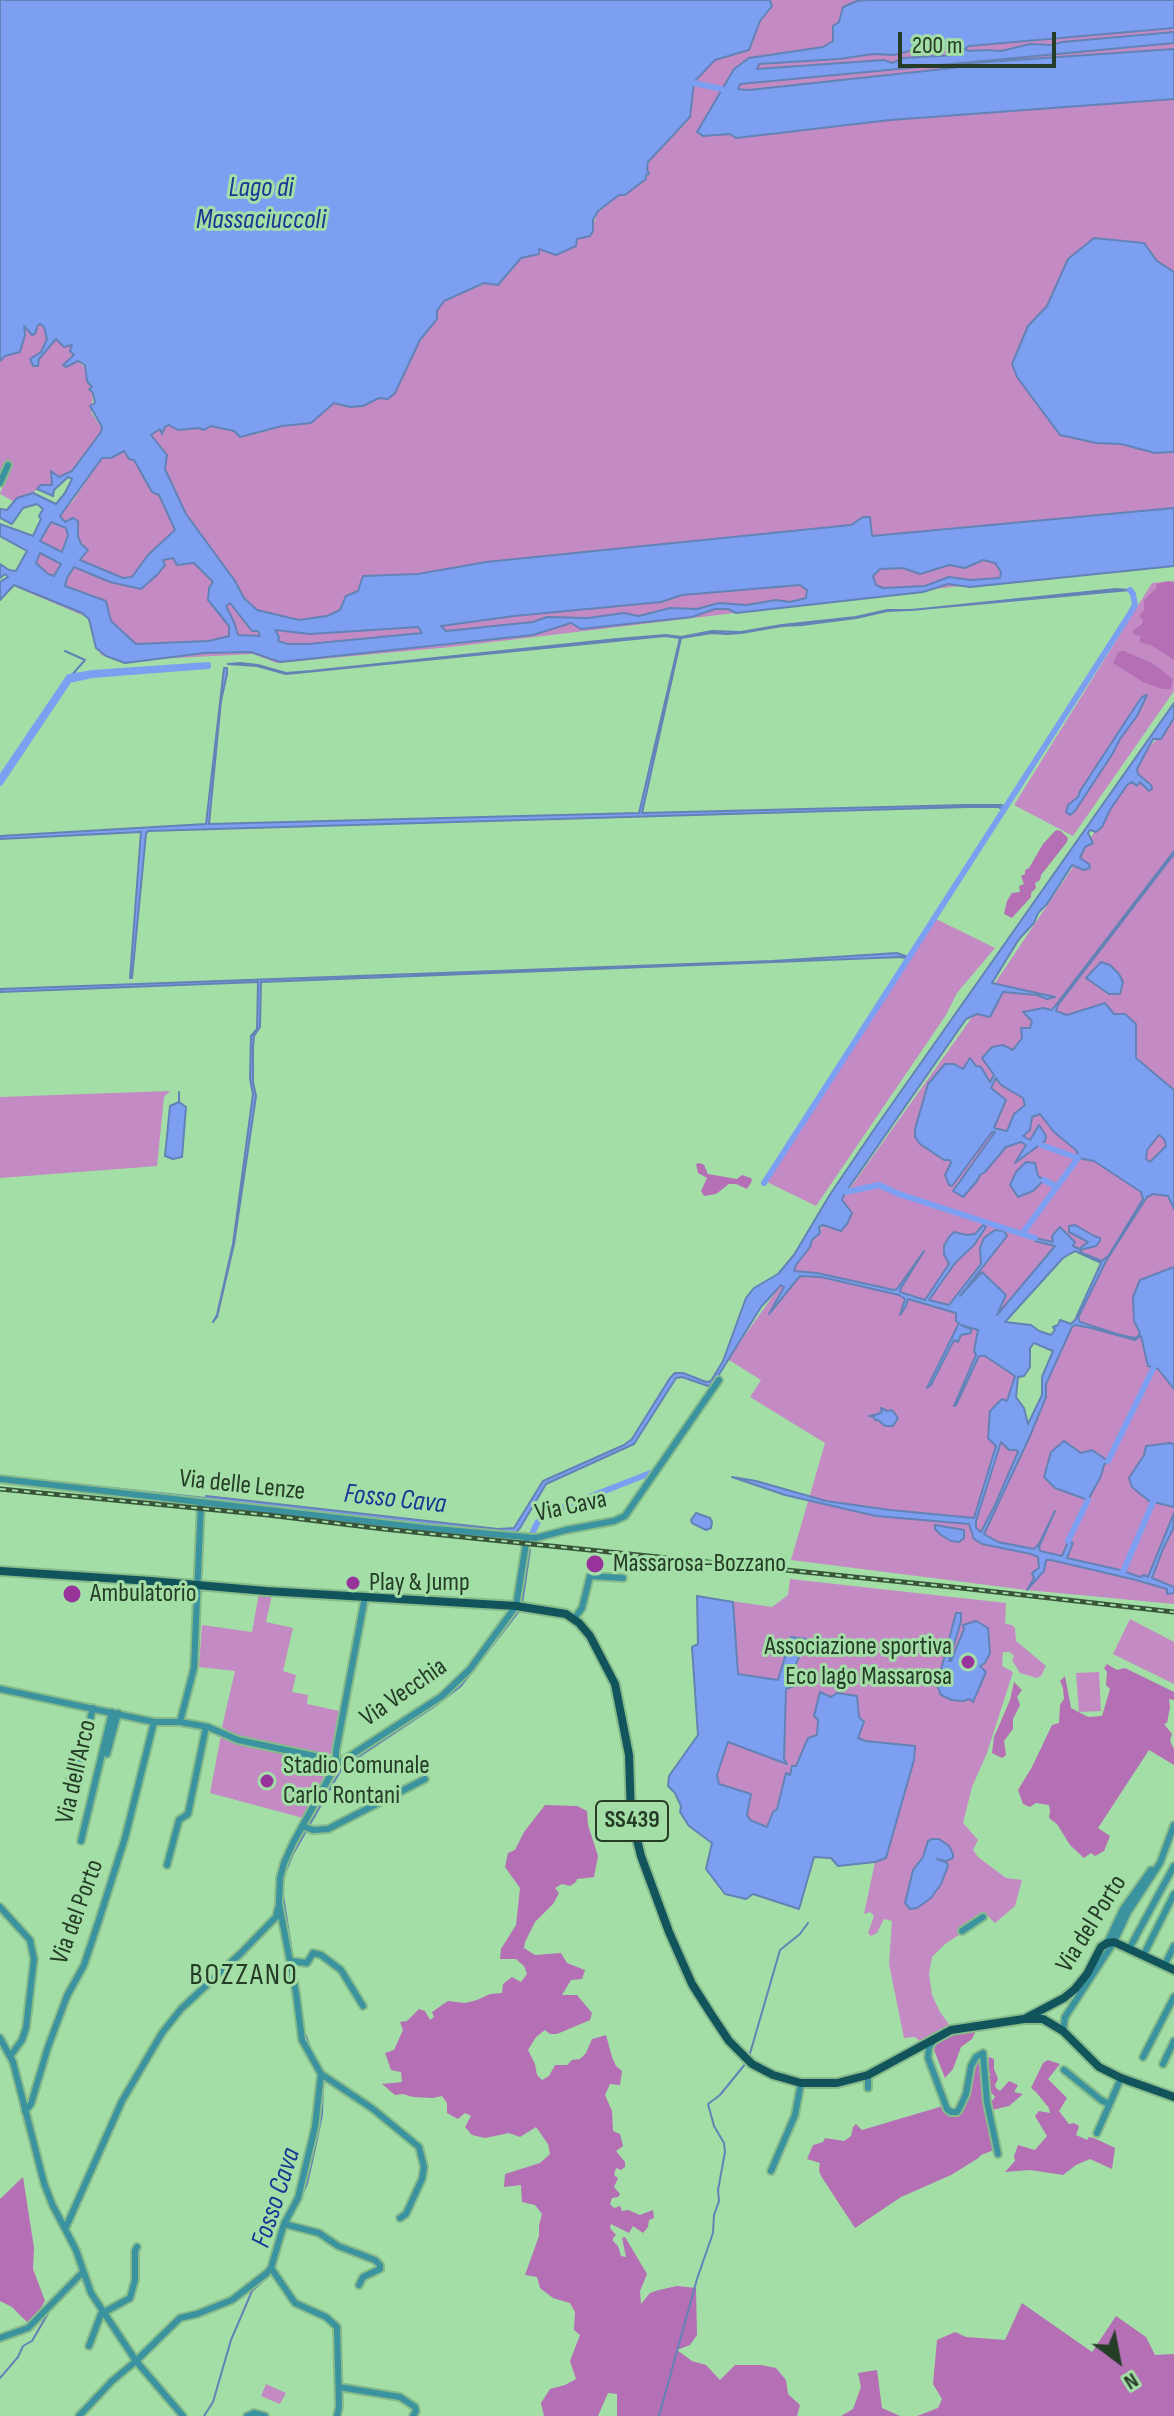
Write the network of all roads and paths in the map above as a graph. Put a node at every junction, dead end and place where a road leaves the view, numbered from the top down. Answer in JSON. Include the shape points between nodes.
{"nodes":[{"id":1,"x":8,"y":465,"type":"dead end"},
{"id":2,"x":0,"y":483,"type":"edge"},
{"id":3,"x":719,"y":1380,"type":"dead end"},
{"id":4,"x":0,"y":1479,"type":"edge"},
{"id":5,"x":201,"y":1502,"type":"junction"},
{"id":6,"x":527,"y":1537,"type":"junction"},
{"id":7,"x":0,"y":1571,"type":"edge"},
{"id":8,"x":623,"y":1578,"type":"dead end"},
{"id":9,"x":198,"y":1585,"type":"junction"},
{"id":10,"x":365,"y":1597,"type":"junction"},
{"id":11,"x":519,"y":1607,"type":"junction"},
{"id":12,"x":574,"y":1619,"type":"junction"},
{"id":13,"x":0,"y":1689,"type":"edge"},
{"id":14,"x":93,"y":1708,"type":"junction"},
{"id":15,"x":115,"y":1713,"type":"junction"},
{"id":16,"x":154,"y":1722,"type":"junction"},
{"id":17,"x":180,"y":1722,"type":"junction"},
{"id":18,"x":206,"y":1727,"type":"junction"},
{"id":19,"x":336,"y":1765,"type":"junction"},
{"id":20,"x":102,"y":1773,"type":"dead end"},
{"id":21,"x":425,"y":1779,"type":"dead end"},
{"id":22,"x":67,"y":1783,"type":"dead end"},
{"id":23,"x":1174,"y":1825,"type":"edge"},
{"id":24,"x":306,"y":1827,"type":"junction"},
{"id":25,"x":81,"y":1841,"type":"dead end"},
{"id":26,"x":167,"y":1865,"type":"dead end"},
{"id":27,"x":1174,"y":1866,"type":"edge"},
{"id":28,"x":1174,"y":1894,"type":"edge"},
{"id":29,"x":279,"y":1904,"type":"junction"},
{"id":30,"x":0,"y":1907,"type":"edge"},
{"id":31,"x":983,"y":1917,"type":"dead end"},
{"id":32,"x":962,"y":1931,"type":"dead end"},
{"id":33,"x":1110,"y":1942,"type":"junction"},
{"id":34,"x":1174,"y":1946,"type":"edge"},
{"id":35,"x":1129,"y":1949,"type":"junction"},
{"id":36,"x":1143,"y":1956,"type":"junction"},
{"id":37,"x":294,"y":1961,"type":"junction"},
{"id":38,"x":1164,"y":1966,"type":"junction"},
{"id":39,"x":1174,"y":1970,"type":"edge"},
{"id":40,"x":1174,"y":1997,"type":"edge"},
{"id":41,"x":363,"y":2006,"type":"dead end"},
{"id":42,"x":1045,"y":2008,"type":"junction"},
{"id":43,"x":1024,"y":2019,"type":"junction"},
{"id":44,"x":1043,"y":2019,"type":"junction"},
{"id":45,"x":1063,"y":2031,"type":"junction"},
{"id":46,"x":936,"y":2037,"type":"junction"},
{"id":47,"x":0,"y":2038,"type":"edge"},
{"id":48,"x":1174,"y":2041,"type":"edge"},
{"id":49,"x":3,"y":2047,"type":"edge"},
{"id":50,"x":11,"y":2055,"type":"junction"},
{"id":51,"x":1143,"y":2057,"type":"dead end"},
{"id":52,"x":1163,"y":2064,"type":"dead end"},
{"id":53,"x":1064,"y":2070,"type":"dead end"},
{"id":54,"x":322,"y":2074,"type":"junction"},
{"id":55,"x":868,"y":2075,"type":"junction"},
{"id":56,"x":1121,"y":2078,"type":"junction"},
{"id":57,"x":801,"y":2083,"type":"junction"},
{"id":58,"x":868,"y":2088,"type":"dead end"},
{"id":59,"x":1174,"y":2097,"type":"edge"},
{"id":60,"x":1109,"y":2104,"type":"junction"},
{"id":61,"x":25,"y":2111,"type":"junction"},
{"id":62,"x":1097,"y":2133,"type":"dead end"},
{"id":63,"x":998,"y":2154,"type":"dead end"},
{"id":64,"x":771,"y":2171,"type":"dead end"},
{"id":65,"x":400,"y":2218,"type":"dead end"},
{"id":66,"x":286,"y":2224,"type":"junction"},
{"id":67,"x":66,"y":2227,"type":"junction"},
{"id":68,"x":137,"y":2247,"type":"dead end"},
{"id":69,"x":273,"y":2271,"type":"junction"},
{"id":70,"x":82,"y":2273,"type":"junction"},
{"id":71,"x":359,"y":2285,"type":"dead end"},
{"id":72,"x":102,"y":2312,"type":"junction"},
{"id":73,"x":0,"y":2338,"type":"edge"},
{"id":74,"x":89,"y":2346,"type":"dead end"},
{"id":75,"x":136,"y":2361,"type":"junction"},
{"id":76,"x":339,"y":2387,"type":"junction"},
{"id":77,"x":79,"y":2416,"type":"edge"},
{"id":78,"x":183,"y":2416,"type":"edge"},
{"id":79,"x":247,"y":2416,"type":"edge"},
{"id":80,"x":265,"y":2416,"type":"edge"},
{"id":81,"x":337,"y":2416,"type":"edge"},
{"id":82,"x":413,"y":2416,"type":"edge"}],
"edges":[{"from":1,"to":2,"type":"street"},
{"from":3,"to":6,"type":"street","name":"Via Cava","via":[[625,1516]]},
{"from":4,"to":5,"type":"street","name":"Via delle Lenze"},
{"from":5,"to":6,"type":"street","name":"Via delle Lenze"},
{"from":5,"to":9,"type":"street"},
{"from":6,"to":11,"type":"street","name":"Via Cava"},
{"from":7,"to":9,"type":"main road"},
{"from":8,"to":12,"type":"street","via":[[590,1576]]},
{"from":9,"to":10,"type":"main road"},
{"from":9,"to":17,"type":"street","via":[[194,1668]]},
{"from":10,"to":11,"type":"main road"},
{"from":10,"to":19,"type":"street"},
{"from":11,"to":12,"type":"main road"},
{"from":11,"to":19,"type":"street","name":"Via Vecchia","via":[[455,1686]]},
{"from":12,"to":57,"type":"main road","number":"SS439","via":[[590,1636],[615,1684],[641,1856],[692,1984],[748,2061]]},
{"from":13,"to":14,"type":"street"},
{"from":14,"to":15,"type":"street"},
{"from":14,"to":22,"type":"street","via":[[76,1777]]},
{"from":15,"to":16,"type":"street"},
{"from":15,"to":20,"type":"street"},
{"from":15,"to":25,"type":"street","name":"Via dell'Arco"},
{"from":16,"to":17,"type":"street"},
{"from":16,"to":61,"type":"street","name":"Via del Porto","via":[[95,1932]]},
{"from":17,"to":18,"type":"street"},
{"from":18,"to":19,"type":"street"},
{"from":18,"to":26,"type":"street","via":[[188,1814],[179,1820]]},
{"from":19,"to":24,"type":"street"},
{"from":21,"to":24,"type":"street","via":[[338,1825]]},
{"from":23,"to":33,"type":"street","name":"Via del Porto","via":[[1165,1852]]},
{"from":24,"to":29,"type":"street","via":[[284,1863]]},
{"from":27,"to":35,"type":"street"},
{"from":28,"to":36,"type":"street"},
{"from":29,"to":37,"type":"street"},
{"from":29,"to":67,"type":"street","via":[[276,1917],[162,2033],[122,2101]]},
{"from":30,"to":50,"type":"street","via":[[30,1940],[34,1959],[26,2028]]},
{"from":31,"to":32,"type":"street"},
{"from":33,"to":35,"type":"main road"},
{"from":33,"to":42,"type":"main road","name":"Via del Porto","via":[[1101,1947],[1075,1989]]},
{"from":33,"to":45,"type":"street","via":[[1065,2017]]},
{"from":34,"to":38,"type":"street"},
{"from":35,"to":36,"type":"main road"},
{"from":36,"to":38,"type":"main road"},
{"from":37,"to":41,"type":"street","via":[[307,1963],[313,1953],[321,1955],[341,1970]]},
{"from":37,"to":54,"type":"street","via":[[302,2040]]},
{"from":38,"to":39,"type":"main road"},
{"from":40,"to":51,"type":"street"},
{"from":42,"to":43,"type":"main road","name":"Via del Porto"},
{"from":42,"to":44,"type":"main road"},
{"from":43,"to":44,"type":"main road","number":"SS439"},
{"from":43,"to":46,"type":"main road","number":"SS439"},
{"from":44,"to":45,"type":"main road"},
{"from":45,"to":56,"type":"main road","via":[[1099,2067]]},
{"from":46,"to":55,"type":"main road","number":"SS439"},
{"from":46,"to":63,"type":"street","via":[[928,2058],[951,2112],[959,2109],[971,2066],[983,2053]]},
{"from":47,"to":49,"type":"street"},
{"from":48,"to":52,"type":"street"},
{"from":49,"to":50,"type":"street"},
{"from":50,"to":61,"type":"street"},
{"from":53,"to":60,"type":"street"},
{"from":54,"to":65,"type":"street","via":[[419,2147],[422,2179]]},
{"from":54,"to":66,"type":"street","via":[[307,2166]]},
{"from":55,"to":57,"type":"main road","number":"SS439","via":[[837,2083]]},
{"from":55,"to":58,"type":"street"},
{"from":56,"to":59,"type":"main road"},
{"from":56,"to":60,"type":"street"},
{"from":57,"to":64,"type":"street","via":[[795,2115]]},
{"from":60,"to":62,"type":"street"},
{"from":61,"to":67,"type":"street","via":[[44,2183]]},
{"from":66,"to":69,"type":"street"},
{"from":66,"to":71,"type":"street","via":[[319,2233],[375,2260],[380,2269]]},
{"from":67,"to":70,"type":"street"},
{"from":68,"to":72,"type":"street","via":[[130,2298]]},
{"from":69,"to":75,"type":"street","via":[[232,2300],[180,2318]]},
{"from":69,"to":76,"type":"street","via":[[295,2303],[337,2327]]},
{"from":70,"to":72,"type":"street"},
{"from":70,"to":73,"type":"street","via":[[28,2328]]},
{"from":72,"to":74,"type":"street"},
{"from":72,"to":75,"type":"street"},
{"from":75,"to":77,"type":"street"},
{"from":75,"to":78,"type":"street"},
{"from":76,"to":81,"type":"street"},
{"from":76,"to":82,"type":"street","via":[[400,2397],[415,2407]]},
{"from":79,"to":80,"type":"street"}]}
